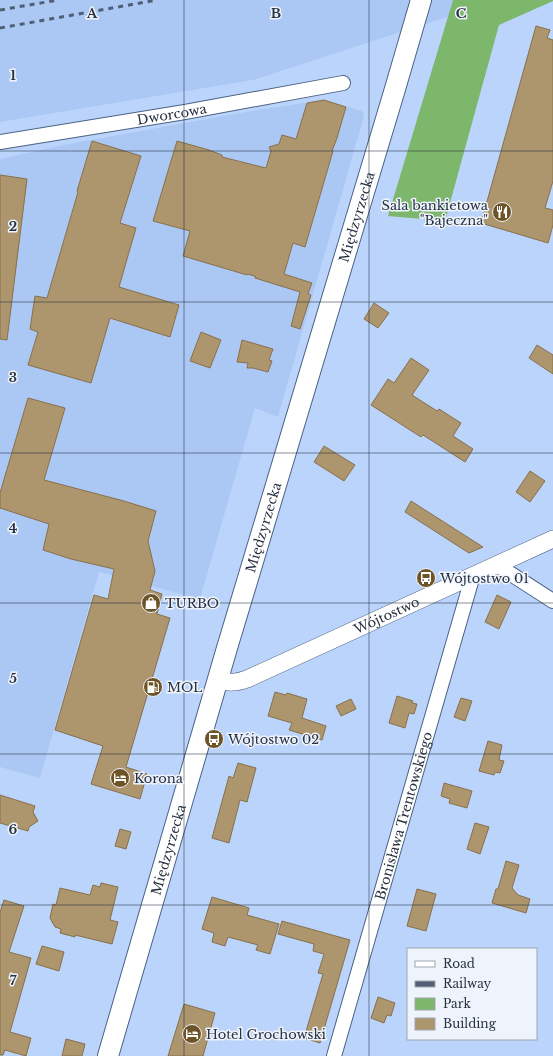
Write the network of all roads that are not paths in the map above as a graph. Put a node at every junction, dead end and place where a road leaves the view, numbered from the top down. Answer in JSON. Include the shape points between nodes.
{"nodes":[{"id":1,"x":421,"y":0,"type":"edge"},
{"id":2,"x":343,"y":83,"type":"dead end"},
{"id":3,"x":0,"y":142,"type":"edge"},
{"id":4,"x":553,"y":539,"type":"edge"},
{"id":5,"x":497,"y":565,"type":"junction"},
{"id":6,"x":473,"y":576,"type":"junction"},
{"id":7,"x":553,"y":600,"type":"edge"},
{"id":8,"x":218,"y":680,"type":"junction"},
{"id":9,"x":108,"y":1056,"type":"edge"},
{"id":10,"x":334,"y":1056,"type":"edge"}],
"edges":[{"from":1,"to":8,"type":"main road","name":"Międzyrzecka"},
{"from":2,"to":3,"type":"street","name":"Dworcowa"},
{"from":4,"to":5,"type":"street","name":"Wójtostwo"},
{"from":5,"to":6,"type":"street","name":"Wójtostwo"},
{"from":5,"to":7,"type":"street"},
{"from":6,"to":8,"type":"street","name":"Wójtostwo","via":[[247,679],[237,682]]},
{"from":6,"to":10,"type":"street","name":"Bronisława Trentowskiego"},
{"from":8,"to":9,"type":"main road","name":"Międzyrzecka"}]}
